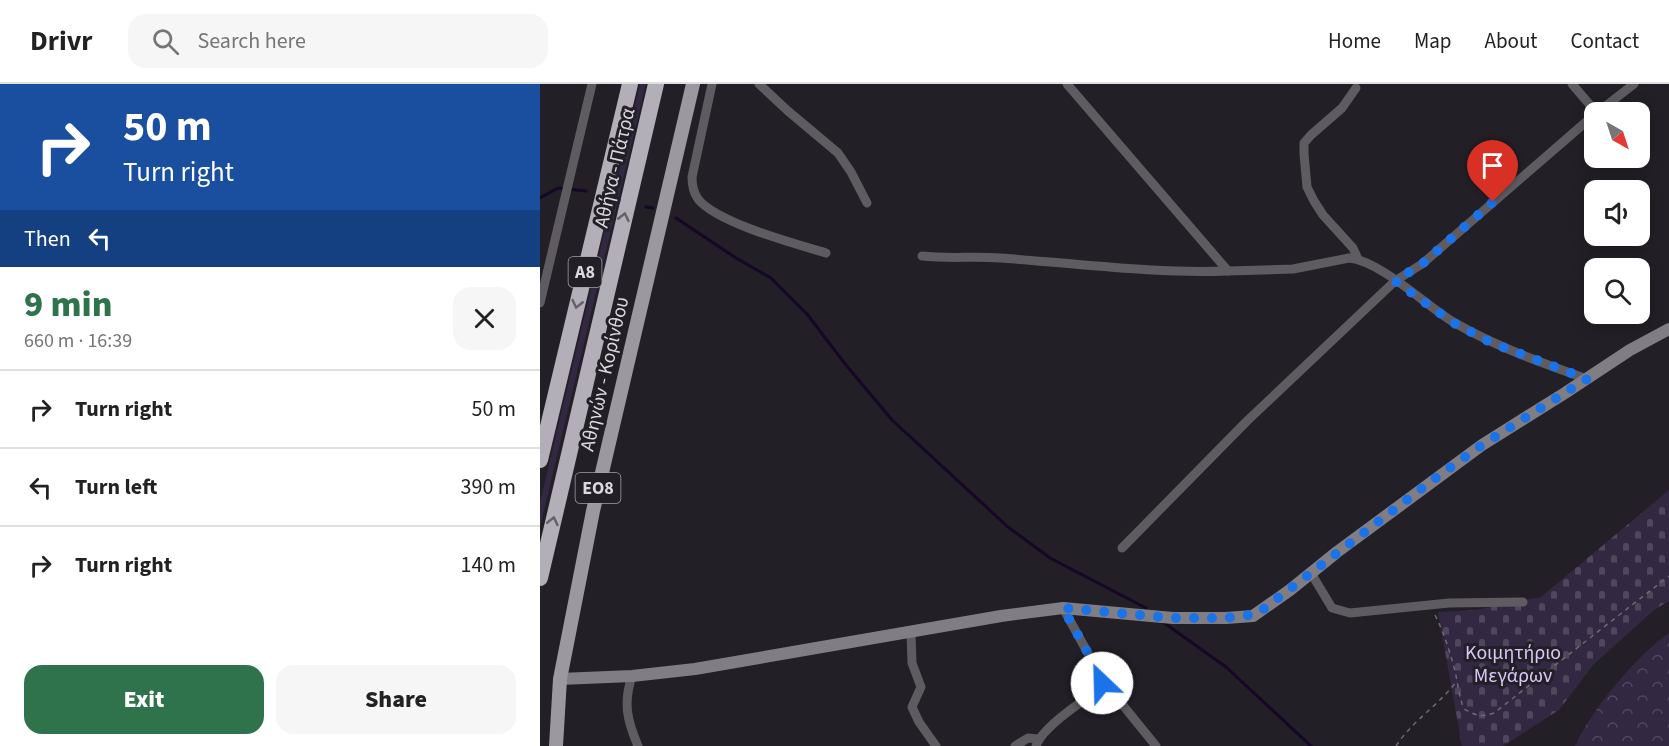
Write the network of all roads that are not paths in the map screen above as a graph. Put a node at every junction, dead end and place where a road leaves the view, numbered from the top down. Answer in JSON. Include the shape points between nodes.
{"nodes":[{"id":1,"x":592,"y":84,"type":"edge"},
{"id":2,"x":630,"y":84,"type":"edge"},
{"id":3,"x":656,"y":84,"type":"edge"},
{"id":4,"x":693,"y":84,"type":"edge"},
{"id":5,"x":712,"y":84,"type":"edge"},
{"id":6,"x":759,"y":84,"type":"edge"},
{"id":7,"x":1066,"y":84,"type":"edge"},
{"id":8,"x":1572,"y":84,"type":"edge"},
{"id":9,"x":1634,"y":84,"type":"edge"},
{"id":10,"x":1356,"y":88,"type":"dead end"},
{"id":11,"x":1587,"y":102,"type":"edge"},
{"id":12,"x":1610,"y":102,"type":"edge"},
{"id":13,"x":1584,"y":123,"type":"edge"},
{"id":14,"x":867,"y":203,"type":"dead end"},
{"id":15,"x":826,"y":253,"type":"dead end"},
{"id":16,"x":922,"y":256,"type":"dead end"},
{"id":17,"x":1358,"y":259,"type":"junction"},
{"id":18,"x":1228,"y":271,"type":"junction"},
{"id":19,"x":1395,"y":281,"type":"junction"},
{"id":20,"x":540,"y":303,"type":"edge"},
{"id":21,"x":1669,"y":329,"type":"edge"},
{"id":22,"x":1587,"y":379,"type":"junction"},
{"id":23,"x":540,"y":460,"type":"edge"},
{"id":24,"x":1122,"y":548,"type":"dead end"},
{"id":25,"x":1311,"y":573,"type":"junction"},
{"id":26,"x":540,"y":578,"type":"edge"},
{"id":27,"x":1523,"y":602,"type":"dead end"},
{"id":28,"x":1063,"y":608,"type":"junction"},
{"id":29,"x":910,"y":633,"type":"junction"},
{"id":30,"x":632,"y":676,"type":"junction"},
{"id":31,"x":1100,"y":677,"type":"junction"},
{"id":32,"x":560,"y":679,"type":"junction"},
{"id":33,"x":1037,"y":743,"type":"edge"},
{"id":34,"x":556,"y":746,"type":"edge"},
{"id":35,"x":638,"y":746,"type":"edge"},
{"id":36,"x":936,"y":746,"type":"edge"},
{"id":37,"x":1015,"y":746,"type":"edge"},
{"id":38,"x":1156,"y":746,"type":"edge"}],
"edges":[{"from":1,"to":20,"type":"street"},
{"from":2,"to":23,"type":"highway","name":"Αθήνα - Πάτρα","number":"Α8","one_way":true},
{"from":26,"to":3,"type":"highway","name":"Αθήνα - Πάτρα","number":"Α8","one_way":true},
{"from":4,"to":32,"type":"main road","name":"Αθηνών - Κορίνθου","number":"ΕΟ8","via":[[593,511]]},
{"from":5,"to":15,"type":"street","via":[[692,177],[697,198],[718,215]]},
{"from":6,"to":14,"type":"street","via":[[838,153]]},
{"from":7,"to":18,"type":"street"},
{"from":8,"to":11,"type":"street"},
{"from":9,"to":12,"type":"street"},
{"from":10,"to":17,"type":"street","via":[[1342,108],[1304,143],[1304,154],[1306,186]]},
{"from":13,"to":19,"type":"street","via":[[1422,264]]},
{"from":16,"to":18,"type":"street","via":[[998,258],[1131,270]]},
{"from":17,"to":18,"type":"street","via":[[1293,269]]},
{"from":17,"to":19,"type":"street"},
{"from":19,"to":22,"type":"street","via":[[1452,322],[1492,343]]},
{"from":19,"to":24,"type":"street","via":[[1247,421]]},
{"from":21,"to":22,"type":"street"},
{"from":22,"to":25,"type":"street","via":[[1446,471]]},
{"from":25,"to":27,"type":"street","via":[[1332,608],[1350,614],[1430,605]]},
{"from":25,"to":28,"type":"street","via":[[1253,616],[1173,618]]},
{"from":28,"to":29,"type":"street"},
{"from":28,"to":31,"type":"street"},
{"from":29,"to":30,"type":"street"},
{"from":29,"to":36,"type":"street","via":[[912,663],[921,687],[912,707]]},
{"from":30,"to":32,"type":"street"},
{"from":30,"to":35,"type":"street","via":[[626,704]]},
{"from":31,"to":33,"type":"street","via":[[1102,683],[1097,690],[1054,723]]},
{"from":31,"to":38,"type":"street"},
{"from":32,"to":34,"type":"main road","name":"Αθηνών - Κορίνθου","number":"ΕΟ8"},
{"from":33,"to":37,"type":"street","via":[[1028,738]]}]}
